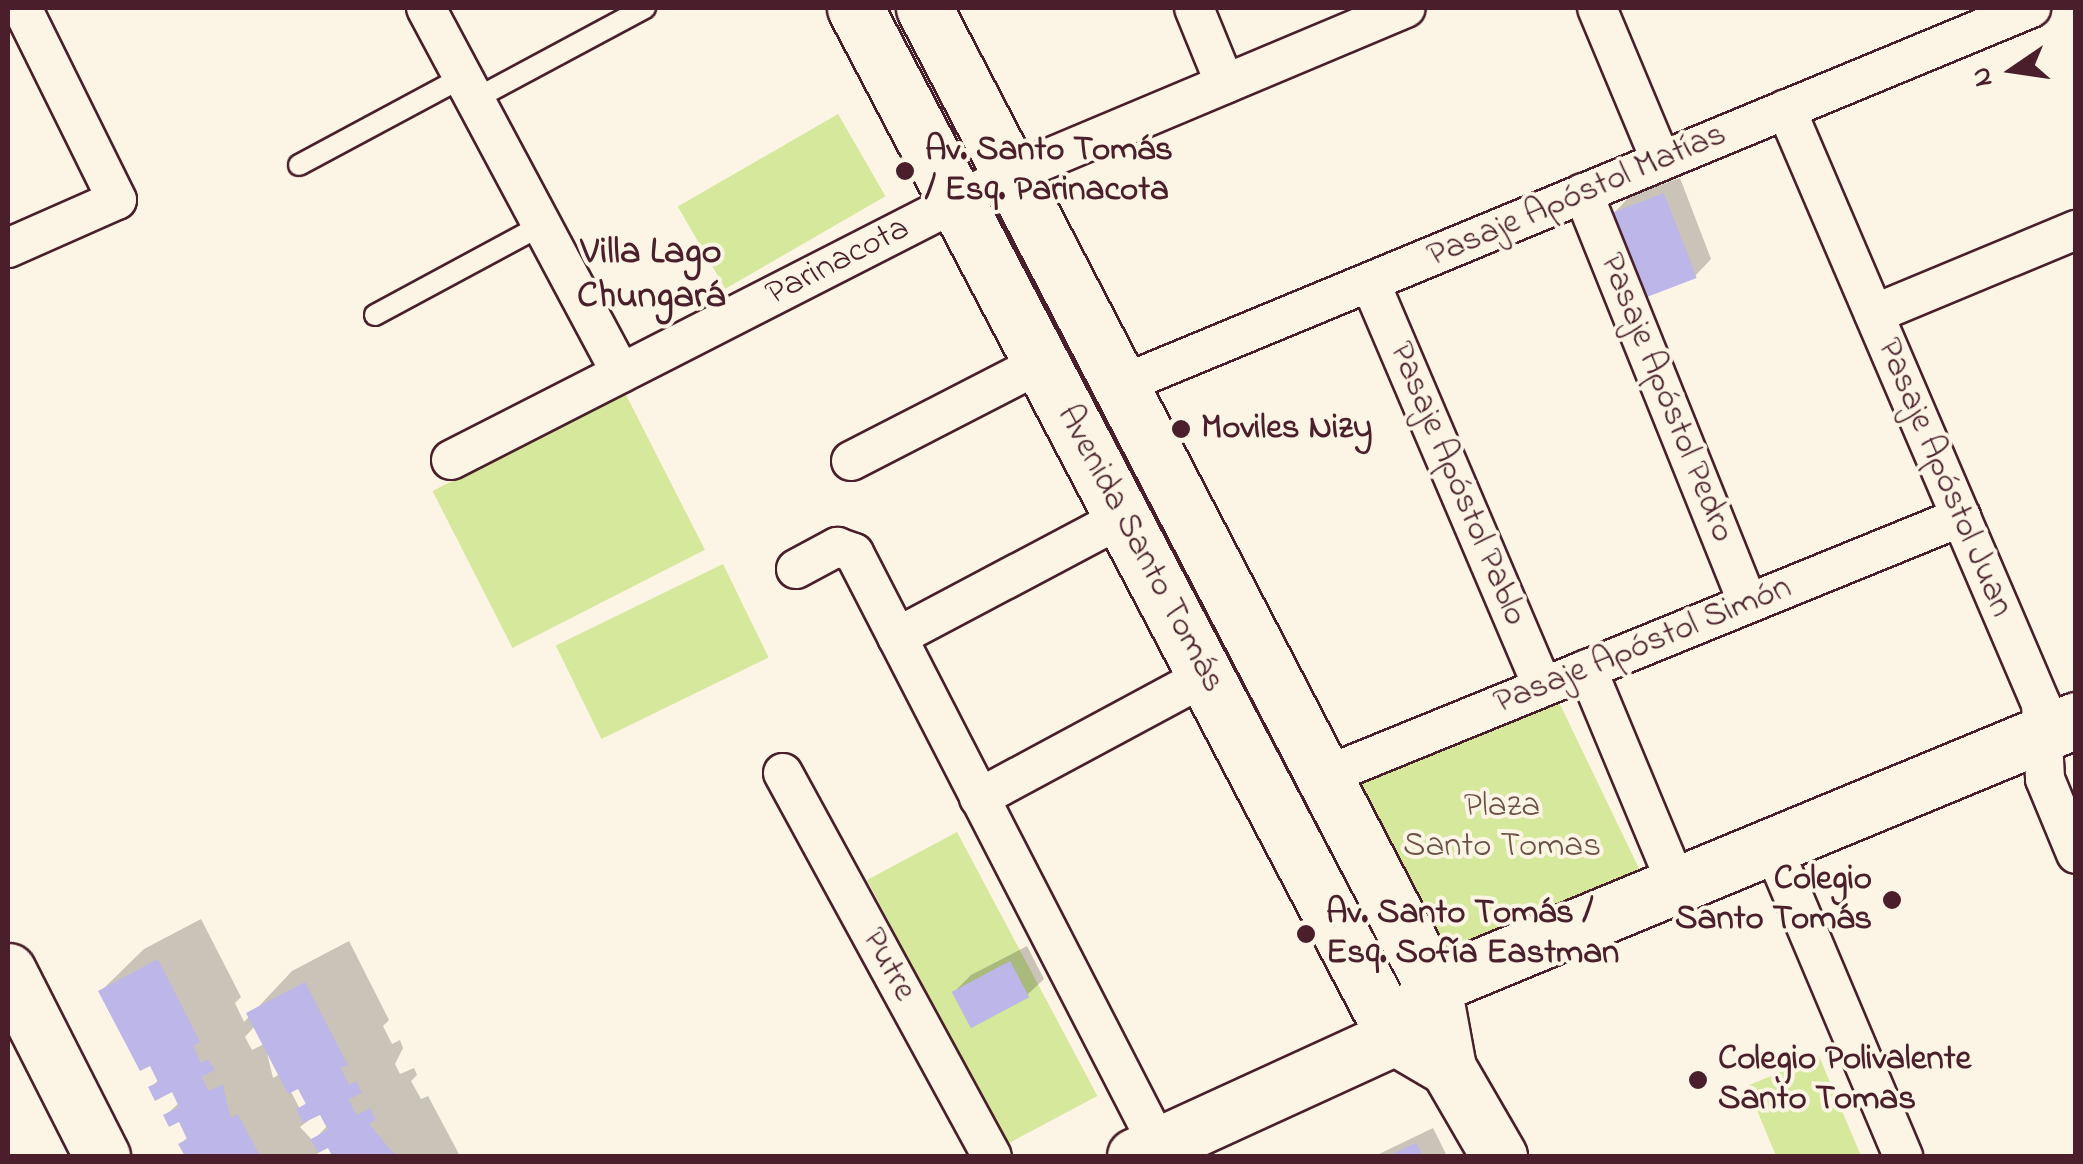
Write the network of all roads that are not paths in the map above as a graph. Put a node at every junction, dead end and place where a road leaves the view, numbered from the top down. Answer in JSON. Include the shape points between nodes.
{"nodes":[{"id":1,"x":22,"y":8,"type":"edge"},
{"id":2,"x":426,"y":8,"type":"edge"},
{"id":3,"x":645,"y":8,"type":"edge"},
{"id":4,"x":855,"y":8,"type":"edge"},
{"id":5,"x":924,"y":8,"type":"edge"},
{"id":6,"x":1194,"y":8,"type":"edge"},
{"id":7,"x":1406,"y":8,"type":"edge"},
{"id":8,"x":1597,"y":8,"type":"edge"},
{"id":9,"x":2031,"y":8,"type":"edge"},
{"id":10,"x":1225,"y":84,"type":"junction"},
{"id":11,"x":469,"y":88,"type":"junction"},
{"id":12,"x":1786,"y":109,"type":"junction"},
{"id":13,"x":1661,"y":161,"type":"junction"},
{"id":14,"x":299,"y":165,"type":"dead end"},
{"id":15,"x":1012,"y":174,"type":"junction"},
{"id":16,"x":1584,"y":193,"type":"junction"},
{"id":17,"x":957,"y":202,"type":"junction"},
{"id":18,"x":542,"y":225,"type":"junction"},
{"id":19,"x":2076,"y":230,"type":"edge"},
{"id":20,"x":8,"y":248,"type":"edge"},
{"id":21,"x":1370,"y":282,"type":"junction"},
{"id":22,"x":1874,"y":314,"type":"junction"},
{"id":23,"x":375,"y":315,"type":"dead end"},
{"id":24,"x":1042,"y":363,"type":"junction"},
{"id":25,"x":621,"y":372,"type":"junction"},
{"id":26,"x":1122,"y":384,"type":"junction"},
{"id":27,"x":451,"y":460,"type":"dead end"},
{"id":28,"x":851,"y":462,"type":"dead end"},
{"id":29,"x":1124,"y":517,"type":"junction"},
{"id":30,"x":1961,"y":517,"type":"junction"},
{"id":31,"x":796,"y":569,"type":"dead end"},
{"id":32,"x":1748,"y":604,"type":"junction"},
{"id":33,"x":896,"y":637,"type":"junction"},
{"id":34,"x":1588,"y":669,"type":"junction"},
{"id":35,"x":1206,"y":676,"type":"junction"},
{"id":36,"x":1543,"y":687,"type":"junction"},
{"id":37,"x":2058,"y":727,"type":"edge"},
{"id":38,"x":783,"y":774,"type":"dead end"},
{"id":39,"x":1325,"y":776,"type":"junction"},
{"id":40,"x":979,"y":798,"type":"junction"},
{"id":41,"x":1772,"y":846,"type":"junction"},
{"id":42,"x":2076,"y":854,"type":"edge"},
{"id":43,"x":1677,"y":885,"type":"junction"},
{"id":44,"x":8,"y":971,"type":"edge"},
{"id":45,"x":1433,"y":986,"type":"junction"},
{"id":46,"x":1395,"y":1037,"type":"junction"},
{"id":47,"x":1448,"y":1068,"type":"junction"},
{"id":48,"x":1147,"y":1151,"type":"edge"},
{"id":49,"x":102,"y":1156,"type":"edge"},
{"id":50,"x":992,"y":1156,"type":"edge"},
{"id":51,"x":1499,"y":1156,"type":"edge"},
{"id":52,"x":1904,"y":1156,"type":"edge"}],
"edges":[{"from":1,"to":20,"type":"street","via":[[117,200]]},
{"from":2,"to":11,"type":"street"},
{"from":3,"to":11,"type":"lane"},
{"from":4,"to":17,"type":"main road","name":"Avenida Santo Tomás"},
{"from":5,"to":15,"type":"main road","name":"Avenida Santo Tomás"},
{"from":6,"to":10,"type":"street"},
{"from":7,"to":10,"type":"street","name":"Parinacota"},
{"from":8,"to":13,"type":"street"},
{"from":9,"to":12,"type":"street","name":"Pasaje Apóstol Matías"},
{"from":10,"to":15,"type":"street","name":"Parinacota"},
{"from":11,"to":14,"type":"lane"},
{"from":11,"to":18,"type":"street"},
{"from":12,"to":13,"type":"street","name":"Pasaje Apóstol Matías"},
{"from":12,"to":22,"type":"street","name":"Pasaje Apóstol Juan"},
{"from":13,"to":16,"type":"street","name":"Pasaje Apóstol Matías"},
{"from":15,"to":17,"type":"street","name":"Parinacota"},
{"from":15,"to":26,"type":"main road","name":"Avenida Santo Tomás"},
{"from":16,"to":21,"type":"street","name":"Pasaje Apóstol Matías"},
{"from":16,"to":32,"type":"street","name":"Pasaje Apóstol Pedro"},
{"from":17,"to":24,"type":"main road","name":"Avenida Santo Tomás"},
{"from":17,"to":25,"type":"street","name":"Parinacota"},
{"from":18,"to":23,"type":"lane"},
{"from":18,"to":25,"type":"street"},
{"from":19,"to":22,"type":"street"},
{"from":21,"to":26,"type":"street","name":"Pasaje Apóstol Matías"},
{"from":21,"to":36,"type":"street","name":"Pasaje Apóstol Pablo"},
{"from":22,"to":30,"type":"street","name":"Pasaje Apóstol Juan"},
{"from":24,"to":28,"type":"street"},
{"from":24,"to":29,"type":"main road","name":"Avenida Santo Tomás"},
{"from":25,"to":27,"type":"street","name":"Parinacota"},
{"from":26,"to":39,"type":"main road","name":"Avenida Santo Tomás"},
{"from":29,"to":33,"type":"street"},
{"from":29,"to":35,"type":"main road","name":"Avenida Santo Tomás"},
{"from":30,"to":32,"type":"street","name":"Pasaje Apóstol Simón"},
{"from":30,"to":37,"type":"street","name":"Pasaje Apóstol Juan","via":[[2040,704]]},
{"from":31,"to":33,"type":"street","via":[[846,547]]},
{"from":32,"to":34,"type":"street","name":"Pasaje Apóstol Simón"},
{"from":33,"to":40,"type":"street"},
{"from":34,"to":36,"type":"street","name":"Pasaje Apóstol Simón"},
{"from":34,"to":43,"type":"street"},
{"from":35,"to":40,"type":"street"},
{"from":35,"to":46,"type":"main road","name":"Avenida Santo Tomás"},
{"from":36,"to":39,"type":"street","name":"Pasaje Apóstol Simón"},
{"from":37,"to":41,"type":"main road"},
{"from":37,"to":42,"type":"street","name":"Pasaje Apóstol Juan","via":[[2045,779]]},
{"from":38,"to":50,"type":"street","name":"Putre"},
{"from":39,"to":45,"type":"main road","name":"Avenida Santo Tomás"},
{"from":40,"to":48,"type":"street"},
{"from":41,"to":43,"type":"main road"},
{"from":41,"to":52,"type":"street"},
{"from":43,"to":45,"type":"main road"},
{"from":44,"to":49,"type":"main road"},
{"from":45,"to":46,"type":"main road"},
{"from":45,"to":47,"type":"main road","name":"Avenida Santo Tomás"},
{"from":46,"to":47,"type":"main road","name":"Avenida Santo Tomás"},
{"from":46,"to":48,"type":"main road"},
{"from":47,"to":51,"type":"main road","name":"Avenida Santo Tomás"}]}
